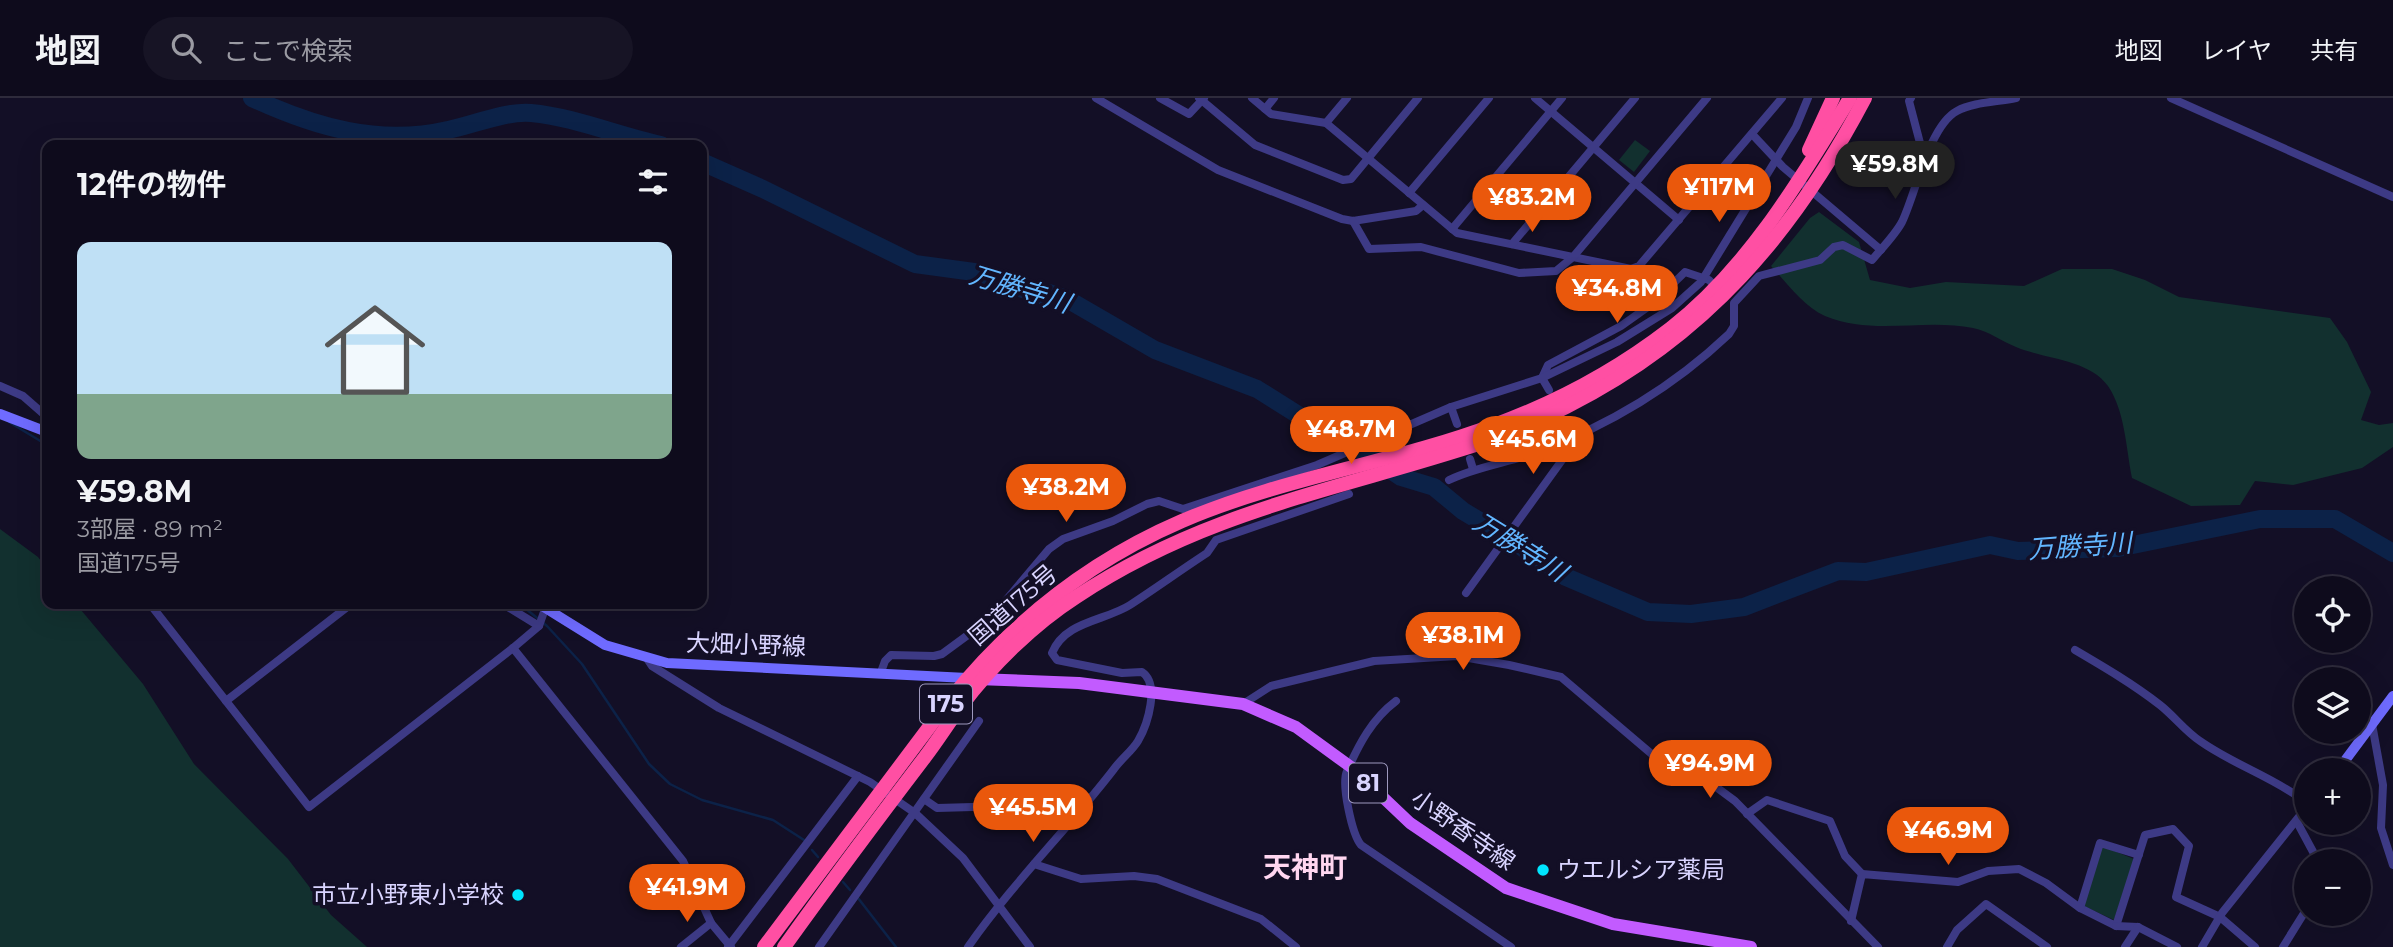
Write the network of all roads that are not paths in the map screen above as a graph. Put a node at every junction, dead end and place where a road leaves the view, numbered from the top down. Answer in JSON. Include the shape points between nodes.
{"nodes":[{"id":1,"x":1096,"y":98,"type":"edge"},
{"id":2,"x":1160,"y":98,"type":"edge"},
{"id":3,"x":1252,"y":98,"type":"edge"},
{"id":4,"x":1274,"y":98,"type":"edge"},
{"id":5,"x":1347,"y":98,"type":"edge"},
{"id":6,"x":1418,"y":98,"type":"edge"},
{"id":7,"x":1489,"y":98,"type":"edge"},
{"id":8,"x":1535,"y":98,"type":"edge"},
{"id":9,"x":1562,"y":98,"type":"edge"},
{"id":10,"x":1635,"y":98,"type":"edge"},
{"id":11,"x":1707,"y":98,"type":"edge"},
{"id":12,"x":1782,"y":98,"type":"edge"},
{"id":13,"x":1808,"y":98,"type":"edge"},
{"id":14,"x":1833,"y":98,"type":"edge"},
{"id":15,"x":1850,"y":98,"type":"edge"},
{"id":16,"x":1865,"y":98,"type":"edge"},
{"id":17,"x":1874,"y":98,"type":"edge"},
{"id":18,"x":1911,"y":98,"type":"edge"},
{"id":19,"x":2016,"y":98,"type":"edge"},
{"id":20,"x":2171,"y":98,"type":"edge"},
{"id":21,"x":1201,"y":99,"type":"edge"},
{"id":22,"x":1265,"y":109,"type":"junction"},
{"id":23,"x":1551,"y":111,"type":"junction"},
{"id":24,"x":1326,"y":123,"type":"junction"},
{"id":25,"x":1752,"y":134,"type":"junction"},
{"id":26,"x":1593,"y":148,"type":"junction"},
{"id":27,"x":1368,"y":158,"type":"junction"},
{"id":28,"x":1775,"y":159,"type":"junction"},
{"id":29,"x":1926,"y":162,"type":"junction"},
{"id":30,"x":1820,"y":177,"type":"junction"},
{"id":31,"x":1636,"y":183,"type":"junction"},
{"id":32,"x":1409,"y":193,"type":"junction"},
{"id":33,"x":1791,"y":193,"type":"junction"},
{"id":34,"x":2393,"y":197,"type":"edge"},
{"id":35,"x":1423,"y":205,"type":"junction"},
{"id":36,"x":1784,"y":214,"type":"junction"},
{"id":37,"x":1679,"y":220,"type":"junction"},
{"id":38,"x":1353,"y":221,"type":"junction"},
{"id":39,"x":1452,"y":229,"type":"junction"},
{"id":40,"x":1512,"y":244,"type":"junction"},
{"id":41,"x":1881,"y":250,"type":"junction"},
{"id":42,"x":1573,"y":257,"type":"junction"},
{"id":43,"x":1717,"y":293,"type":"junction"},
{"id":44,"x":1542,"y":378,"type":"junction"},
{"id":45,"x":0,"y":386,"type":"edge"},
{"id":46,"x":1549,"y":390,"type":"dead end"},
{"id":47,"x":1451,"y":407,"type":"junction"},
{"id":48,"x":42,"y":413,"type":"edge"},
{"id":49,"x":0,"y":414,"type":"edge"},
{"id":50,"x":1457,"y":424,"type":"dead end"},
{"id":51,"x":1565,"y":424,"type":"dead end"},
{"id":52,"x":42,"y":430,"type":"edge"},
{"id":53,"x":1571,"y":436,"type":"junction"},
{"id":54,"x":1470,"y":459,"type":"dead end"},
{"id":55,"x":1473,"y":469,"type":"junction"},
{"id":56,"x":1448,"y":480,"type":"dead end"},
{"id":57,"x":1349,"y":494,"type":"dead end"},
{"id":58,"x":1184,"y":528,"type":"junction"},
{"id":59,"x":1466,"y":593,"type":"dead end"},
{"id":60,"x":154,"y":609,"type":"edge"},
{"id":61,"x":345,"y":609,"type":"edge"},
{"id":62,"x":511,"y":609,"type":"edge"},
{"id":63,"x":541,"y":609,"type":"edge"},
{"id":64,"x":547,"y":609,"type":"edge"},
{"id":65,"x":538,"y":626,"type":"junction"},
{"id":66,"x":513,"y":648,"type":"junction"},
{"id":67,"x":2075,"y":650,"type":"dead end"},
{"id":68,"x":648,"y":660,"type":"junction"},
{"id":69,"x":881,"y":672,"type":"junction"},
{"id":70,"x":967,"y":678,"type":"junction"},
{"id":71,"x":982,"y":680,"type":"junction"},
{"id":72,"x":1153,"y":692,"type":"junction"},
{"id":73,"x":2393,"y":695,"type":"edge"},
{"id":74,"x":226,"y":701,"type":"junction"},
{"id":75,"x":1396,"y":701,"type":"dead end"},
{"id":76,"x":1244,"y":704,"type":"junction"},
{"id":77,"x":979,"y":722,"type":"dead end"},
{"id":78,"x":2372,"y":724,"type":"junction"},
{"id":79,"x":2348,"y":758,"type":"edge"},
{"id":80,"x":1351,"y":768,"type":"junction"},
{"id":81,"x":858,"y":776,"type":"junction"},
{"id":82,"x":2294,"y":793,"type":"edge"},
{"id":83,"x":924,"y":799,"type":"junction"},
{"id":84,"x":1088,"y":804,"type":"junction"},
{"id":85,"x":911,"y":811,"type":"junction"},
{"id":86,"x":1747,"y":814,"type":"junction"},
{"id":87,"x":2294,"y":826,"type":"edge"},
{"id":88,"x":2139,"y":855,"type":"junction"},
{"id":89,"x":1034,"y":864,"type":"junction"},
{"id":90,"x":2393,"y":864,"type":"edge"},
{"id":91,"x":1862,"y":874,"type":"junction"},
{"id":92,"x":999,"y":904,"type":"junction"},
{"id":93,"x":2080,"y":908,"type":"junction"},
{"id":94,"x":2220,"y":916,"type":"junction"},
{"id":95,"x":1851,"y":921,"type":"junction"},
{"id":96,"x":711,"y":923,"type":"junction"},
{"id":97,"x":2116,"y":926,"type":"junction"},
{"id":98,"x":2296,"y":926,"type":"edge"},
{"id":99,"x":2138,"y":927,"type":"junction"},
{"id":100,"x":729,"y":946,"type":"edge"},
{"id":101,"x":681,"y":947,"type":"edge"},
{"id":102,"x":764,"y":947,"type":"edge"},
{"id":103,"x":784,"y":947,"type":"edge"},
{"id":104,"x":819,"y":947,"type":"edge"},
{"id":105,"x":968,"y":947,"type":"edge"},
{"id":106,"x":1030,"y":947,"type":"edge"},
{"id":107,"x":1296,"y":947,"type":"edge"},
{"id":108,"x":1511,"y":947,"type":"edge"},
{"id":109,"x":1751,"y":947,"type":"edge"},
{"id":110,"x":1878,"y":947,"type":"edge"},
{"id":111,"x":1947,"y":947,"type":"edge"},
{"id":112,"x":2047,"y":947,"type":"edge"},
{"id":113,"x":2125,"y":947,"type":"edge"},
{"id":114,"x":2176,"y":947,"type":"edge"},
{"id":115,"x":2202,"y":947,"type":"edge"},
{"id":116,"x":2255,"y":947,"type":"edge"},
{"id":117,"x":2283,"y":947,"type":"edge"}],
"edges":[{"from":1,"to":38,"type":"street","via":[[1218,170]]},
{"from":2,"to":21,"type":"street","via":[[1189,114]]},
{"from":3,"to":22,"type":"street"},
{"from":4,"to":22,"type":"street"},
{"from":5,"to":24,"type":"street"},
{"from":6,"to":27,"type":"street"},
{"from":7,"to":32,"type":"street"},
{"from":8,"to":23,"type":"street"},
{"from":9,"to":23,"type":"street"},
{"from":10,"to":26,"type":"street"},
{"from":11,"to":31,"type":"street"},
{"from":12,"to":25,"type":"street"},
{"from":13,"to":28,"type":"street"},
{"from":14,"to":33,"type":"highway"},
{"from":15,"to":33,"type":"highway","name":"国道175号","number":"175"},
{"from":16,"to":30,"type":"highway","name":"国道175号","number":"175"},
{"from":17,"to":30,"type":"highway","via":[[1847,147]]},
{"from":18,"to":29,"type":"street","via":[[1916,135]]},
{"from":19,"to":29,"type":"street","via":[[1960,109],[1950,116]]},
{"from":20,"to":34,"type":"street"},
{"from":21,"to":27,"type":"street","via":[[1255,145],[1343,180],[1351,179]]},
{"from":22,"to":24,"type":"street","via":[[1271,114]]},
{"from":23,"to":26,"type":"street"},
{"from":23,"to":39,"type":"street"},
{"from":24,"to":27,"type":"street"},
{"from":25,"to":28,"type":"street"},
{"from":25,"to":37,"type":"street"},
{"from":26,"to":31,"type":"street"},
{"from":26,"to":40,"type":"street"},
{"from":27,"to":32,"type":"street"},
{"from":28,"to":41,"type":"street"},
{"from":28,"to":43,"type":"street","via":[[1761,182]]},
{"from":29,"to":41,"type":"street","via":[[1901,223]]},
{"from":30,"to":36,"type":"highway","name":"国道175号","number":"175"},
{"from":31,"to":37,"type":"street"},
{"from":31,"to":42,"type":"street"},
{"from":32,"to":35,"type":"street"},
{"from":33,"to":36,"type":"highway","name":"国道175号","number":"175"},
{"from":35,"to":38,"type":"street","via":[[1416,211]]},
{"from":35,"to":39,"type":"street"},
{"from":36,"to":43,"type":"highway","name":"国道175号","number":"175","via":[[1744,275]]},
{"from":37,"to":42,"type":"street","via":[[1639,266],[1631,269]]},
{"from":38,"to":42,"type":"street","via":[[1369,249],[1421,247],[1519,273],[1556,271]]},
{"from":39,"to":40,"type":"street"},
{"from":40,"to":42,"type":"street"},
{"from":41,"to":43,"type":"street","via":[[1872,260],[1843,245],[1834,247],[1820,260]]},
{"from":43,"to":44,"type":"street","via":[[1672,308],[1617,342]]},
{"from":43,"to":44,"type":"street","via":[[1709,280],[1685,272],[1652,304],[1548,365]]},
{"from":43,"to":53,"type":"street","via":[[1734,326],[1730,334],[1639,405]]},
{"from":43,"to":58,"type":"highway","name":"国道175号","number":"175","via":[[1588,383],[1494,425],[1289,484]]},
{"from":43,"to":58,"type":"highway","name":"国道175号","number":"175","via":[[1681,336],[1643,365],[1506,435]]},
{"from":44,"to":46,"type":"street"},
{"from":44,"to":47,"type":"street"},
{"from":45,"to":48,"type":"street","via":[[23,396]]},
{"from":47,"to":50,"type":"street"},
{"from":47,"to":69,"type":"street","via":[[1317,465],[1183,509],[1159,501],[1147,504],[1063,539],[1049,549],[1003,607],[970,634],[934,656],[891,655]]},
{"from":49,"to":52,"type":"main road"},
{"from":51,"to":53,"type":"street"},
{"from":53,"to":55,"type":"street","via":[[1504,464]]},
{"from":53,"to":59,"type":"street","via":[[1565,456]]},
{"from":54,"to":55,"type":"street"},
{"from":55,"to":56,"type":"street"},
{"from":57,"to":72,"type":"street","via":[[1216,540],[1208,552],[1127,607],[1078,626],[1054,648],[1052,653],[1061,662],[1142,672]]},
{"from":58,"to":70,"type":"highway","name":"国道175号","number":"175","via":[[1106,560],[1065,587]]},
{"from":58,"to":71,"type":"highway","name":"国道175号","number":"175","via":[[1072,599]]},
{"from":60,"to":74,"type":"street"},
{"from":61,"to":74,"type":"street"},
{"from":62,"to":65,"type":"street"},
{"from":63,"to":65,"type":"street"},
{"from":64,"to":68,"type":"main road","name":"大畑小野線","via":[[605,645]]},
{"from":65,"to":66,"type":"street"},
{"from":66,"to":74,"type":"street","via":[[309,807]]},
{"from":66,"to":96,"type":"street","via":[[683,861]]},
{"from":67,"to":82,"type":"street","via":[[2158,703],[2197,740]]},
{"from":68,"to":69,"type":"main road","name":"大畑小野線"},
{"from":68,"to":81,"type":"street","via":[[719,708]]},
{"from":69,"to":70,"type":"main road","name":"大畑小野線"},
{"from":70,"to":71,"type":"main road","name":"小野香寺線","number":"81"},
{"from":70,"to":102,"type":"highway","name":"国道175号","number":"175"},
{"from":71,"to":72,"type":"main road","name":"小野香寺線","number":"81","via":[[1079,683]]},
{"from":71,"to":103,"type":"highway","name":"国道175号","number":"175"},
{"from":72,"to":76,"type":"main road","name":"小野香寺線","number":"81"},
{"from":72,"to":84,"type":"street","via":[[1139,740]]},
{"from":73,"to":78,"type":"main road"},
{"from":75,"to":80,"type":"street","via":[[1370,724]]},
{"from":76,"to":80,"type":"main road","name":"小野香寺線","number":"81","via":[[1296,727]]},
{"from":76,"to":86,"type":"street","via":[[1271,685],[1374,661],[1457,656],[1545,672],[1562,677],[1654,756],[1709,780]]},
{"from":77,"to":83,"type":"street"},
{"from":78,"to":79,"type":"main road"},
{"from":78,"to":90,"type":"street","via":[[2383,785],[2381,828]]},
{"from":80,"to":108,"type":"street","via":[[1347,771],[1350,822],[1361,845]]},
{"from":80,"to":109,"type":"main road","name":"小野香寺線","number":"81","via":[[1410,823],[1506,888],[1614,924]]},
{"from":81,"to":85,"type":"street"},
{"from":81,"to":100,"type":"street"},
{"from":83,"to":84,"type":"street","via":[[937,808]]},
{"from":83,"to":85,"type":"street"},
{"from":84,"to":89,"type":"street"},
{"from":85,"to":92,"type":"street","via":[[962,858]]},
{"from":85,"to":104,"type":"street"},
{"from":86,"to":91,"type":"street","via":[[1767,800],[1830,821],[1844,856]]},
{"from":86,"to":95,"type":"street"},
{"from":87,"to":94,"type":"street"},
{"from":88,"to":93,"type":"street","via":[[2100,843]]},
{"from":88,"to":94,"type":"street","via":[[2145,835],[2173,829],[2189,846],[2176,897]]},
{"from":88,"to":97,"type":"street"},
{"from":89,"to":92,"type":"street"},
{"from":89,"to":107,"type":"street","via":[[1081,879],[1157,879],[1261,919]]},
{"from":91,"to":93,"type":"street","via":[[1958,882],[1988,871],[2019,869]]},
{"from":91,"to":95,"type":"street"},
{"from":92,"to":105,"type":"street"},
{"from":92,"to":106,"type":"street"},
{"from":93,"to":97,"type":"street"},
{"from":94,"to":115,"type":"street"},
{"from":94,"to":116,"type":"street"},
{"from":95,"to":110,"type":"street"},
{"from":96,"to":100,"type":"street"},
{"from":96,"to":101,"type":"street"},
{"from":97,"to":99,"type":"street"},
{"from":98,"to":117,"type":"street"},
{"from":99,"to":113,"type":"street"},
{"from":99,"to":114,"type":"street"},
{"from":111,"to":112,"type":"street","via":[[1957,930],[1986,904]]}]}
